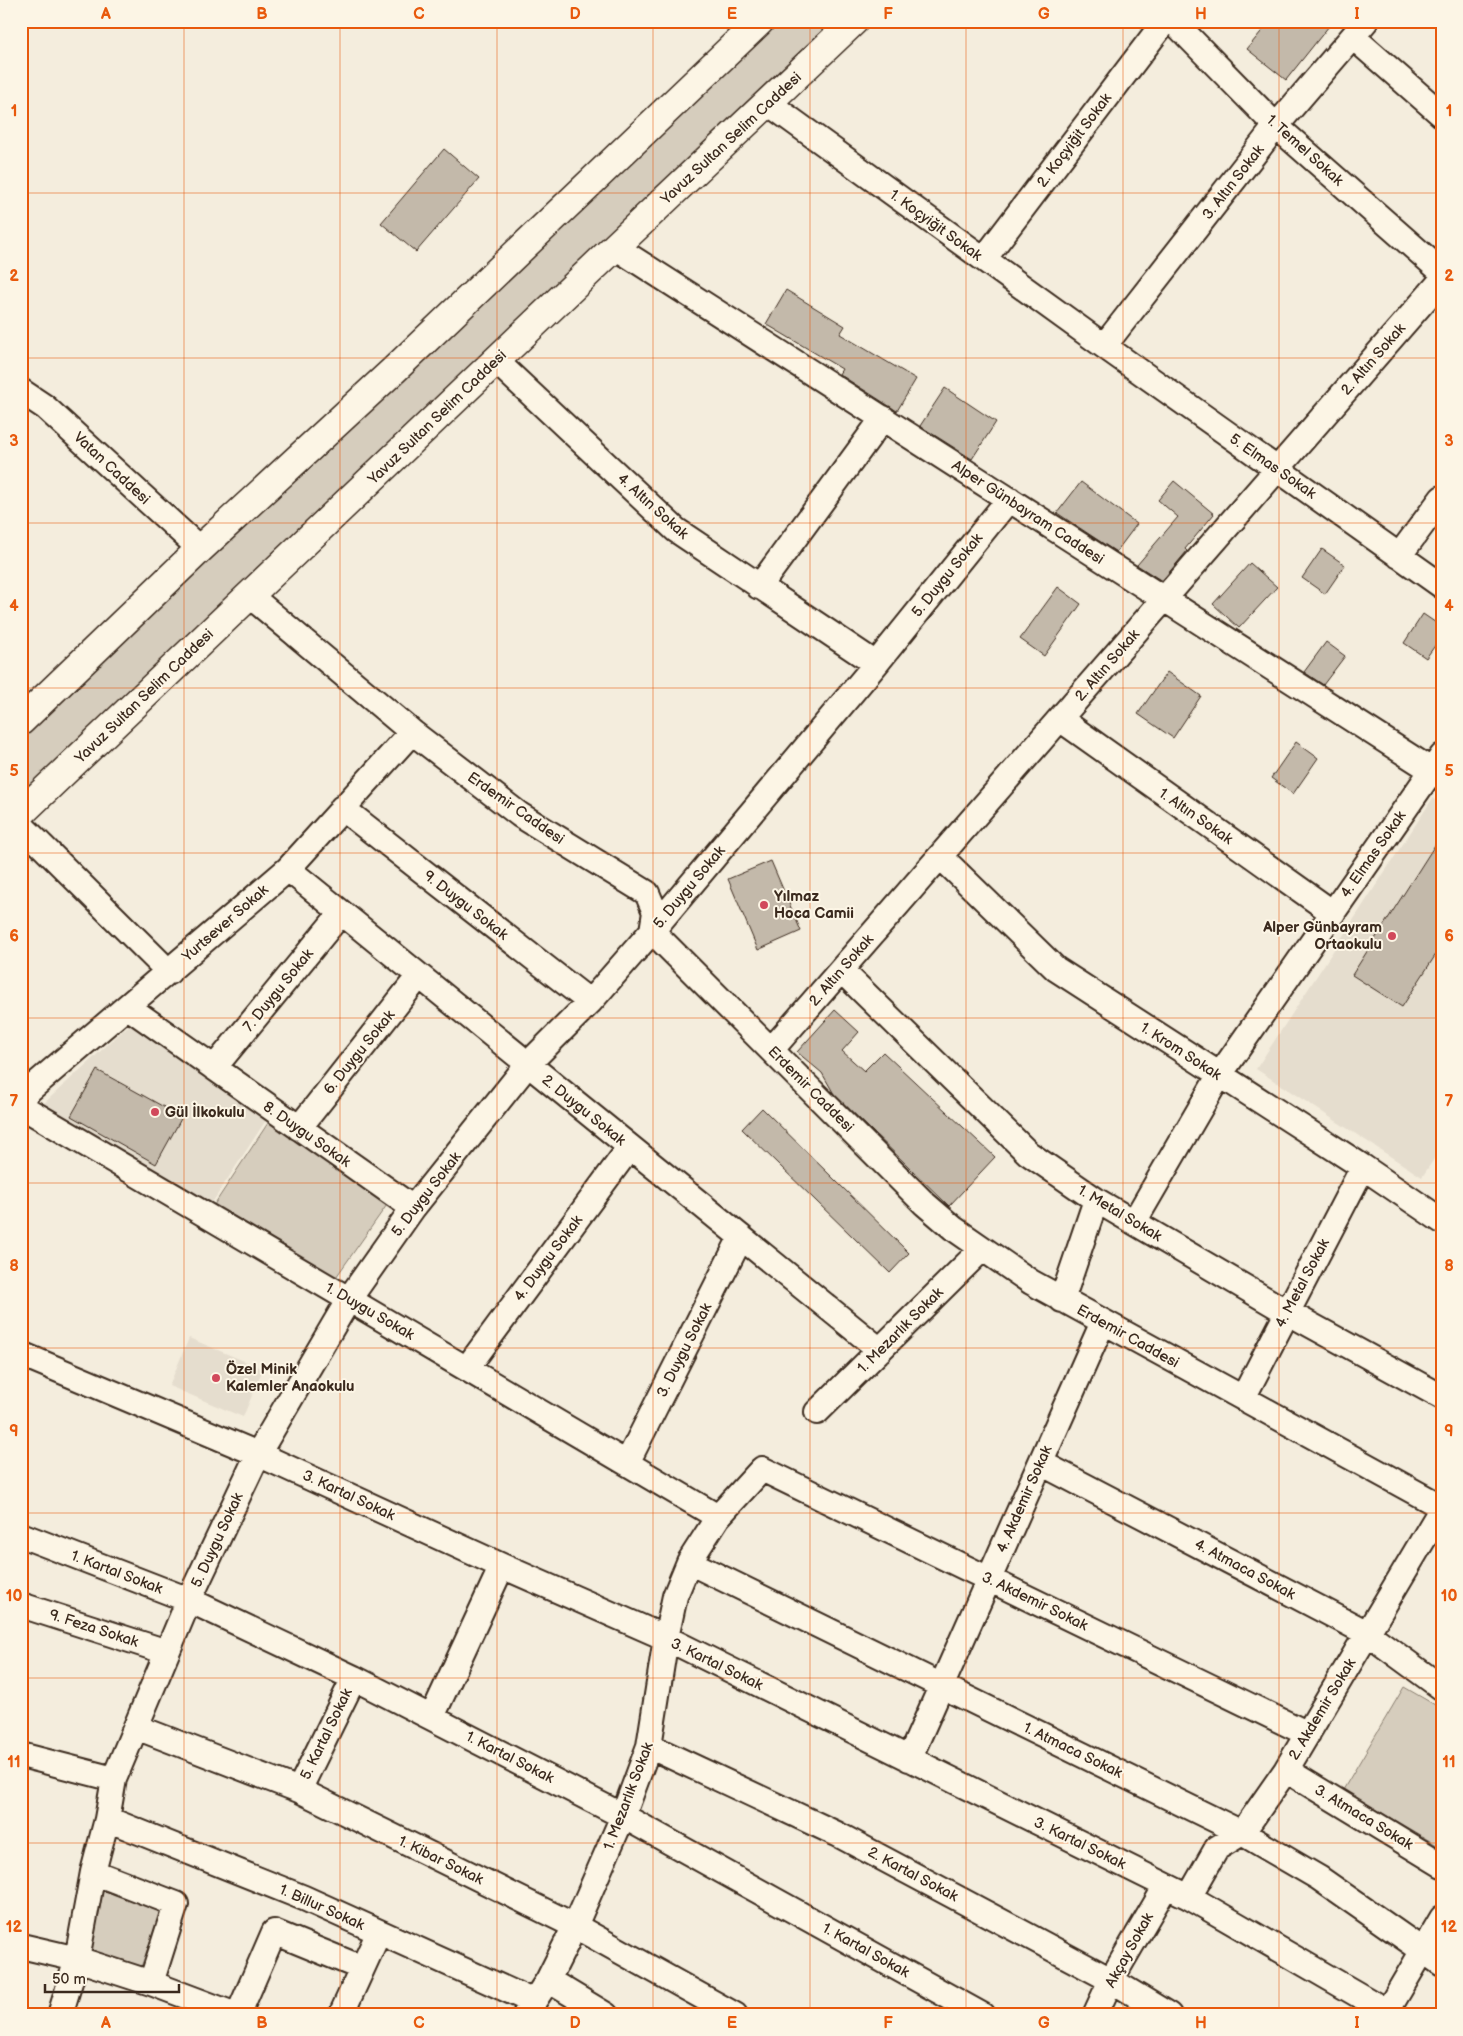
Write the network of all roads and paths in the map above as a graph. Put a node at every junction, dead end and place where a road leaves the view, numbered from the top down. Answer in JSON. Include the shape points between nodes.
{"nodes":[{"id":1,"x":760,"y":21,"type":"edge"},
{"id":2,"x":854,"y":21,"type":"edge"},
{"id":3,"x":1165,"y":21,"type":"edge"},
{"id":4,"x":1173,"y":21,"type":"edge"},
{"id":5,"x":1359,"y":29,"type":"edge"},
{"id":6,"x":768,"y":103,"type":"junction"},
{"id":7,"x":1442,"y":115,"type":"edge"},
{"id":8,"x":1276,"y":126,"type":"junction"},
{"id":9,"x":614,"y":247,"type":"junction"},
{"id":10,"x":984,"y":259,"type":"junction"},
{"id":11,"x":1442,"y":272,"type":"edge"},
{"id":12,"x":1442,"y":280,"type":"edge"},
{"id":13,"x":1104,"y":346,"type":"junction"},
{"id":14,"x":496,"y":361,"type":"junction"},
{"id":15,"x":21,"y":391,"type":"edge"},
{"id":16,"x":883,"y":418,"type":"junction"},
{"id":17,"x":1278,"y":469,"type":"junction"},
{"id":18,"x":1442,"y":498,"type":"edge"},
{"id":19,"x":1009,"y":499,"type":"junction"},
{"id":20,"x":200,"y":549,"type":"junction"},
{"id":21,"x":1399,"y":556,"type":"junction"},
{"id":22,"x":1442,"y":586,"type":"edge"},
{"id":23,"x":759,"y":587,"type":"junction"},
{"id":24,"x":249,"y":595,"type":"junction"},
{"id":25,"x":1164,"y":599,"type":"junction"},
{"id":26,"x":876,"y":664,"type":"junction"},
{"id":27,"x":1060,"y":719,"type":"junction"},
{"id":28,"x":21,"y":721,"type":"edge"},
{"id":29,"x":412,"y":732,"type":"junction"},
{"id":30,"x":1438,"y":768,"type":"edge"},
{"id":31,"x":342,"y":808,"type":"junction"},
{"id":32,"x":21,"y":813,"type":"edge"},
{"id":33,"x":21,"y":825,"type":"edge"},
{"id":34,"x":940,"y":856,"type":"junction"},
{"id":35,"x":288,"y":869,"type":"junction"},
{"id":36,"x":341,"y":912,"type":"junction"},
{"id":37,"x":1333,"y":912,"type":"junction"},
{"id":38,"x":652,"y":931,"type":"junction"},
{"id":39,"x":841,"y":970,"type":"junction"},
{"id":40,"x":169,"y":972,"type":"junction"},
{"id":41,"x":420,"y":976,"type":"junction"},
{"id":42,"x":590,"y":1002,"type":"junction"},
{"id":43,"x":128,"y":1007,"type":"junction"},
{"id":44,"x":772,"y":1049,"type":"junction"},
{"id":45,"x":528,"y":1064,"type":"junction"},
{"id":46,"x":214,"y":1068,"type":"junction"},
{"id":47,"x":1219,"y":1076,"type":"junction"},
{"id":48,"x":21,"y":1097,"type":"edge"},
{"id":49,"x":21,"y":1106,"type":"edge"},
{"id":50,"x":299,"y":1128,"type":"junction"},
{"id":51,"x":630,"y":1148,"type":"junction"},
{"id":52,"x":1363,"y":1167,"type":"junction"},
{"id":53,"x":1096,"y":1200,"type":"junction"},
{"id":54,"x":412,"y":1208,"type":"junction"},
{"id":55,"x":1442,"y":1221,"type":"edge"},
{"id":56,"x":1134,"y":1222,"type":"junction"},
{"id":57,"x":741,"y":1237,"type":"junction"},
{"id":58,"x":982,"y":1249,"type":"junction"},
{"id":59,"x":348,"y":1299,"type":"junction"},
{"id":60,"x":1062,"y":1300,"type":"junction"},
{"id":61,"x":1287,"y":1312,"type":"junction"},
{"id":62,"x":1103,"y":1322,"type":"junction"},
{"id":63,"x":880,"y":1350,"type":"junction"},
{"id":64,"x":21,"y":1354,"type":"edge"},
{"id":65,"x":467,"y":1368,"type":"junction"},
{"id":66,"x":1442,"y":1397,"type":"edge"},
{"id":67,"x":1243,"y":1398,"type":"junction"},
{"id":68,"x":818,"y":1412,"type":"dead end"},
{"id":69,"x":258,"y":1454,"type":"junction"},
{"id":70,"x":627,"y":1463,"type":"junction"},
{"id":71,"x":1040,"y":1463,"type":"junction"},
{"id":72,"x":762,"y":1469,"type":"joint"},
{"id":73,"x":1442,"y":1508,"type":"edge"},
{"id":74,"x":718,"y":1517,"type":"junction"},
{"id":75,"x":21,"y":1536,"type":"edge"},
{"id":76,"x":690,"y":1562,"type":"junction"},
{"id":77,"x":502,"y":1566,"type":"junction"},
{"id":78,"x":989,"y":1579,"type":"junction"},
{"id":79,"x":189,"y":1600,"type":"junction"},
{"id":80,"x":21,"y":1605,"type":"edge"},
{"id":81,"x":1367,"y":1633,"type":"junction"},
{"id":82,"x":666,"y":1638,"type":"junction"},
{"id":83,"x":167,"y":1652,"type":"junction"},
{"id":84,"x":354,"y":1678,"type":"junction"},
{"id":85,"x":941,"y":1686,"type":"junction"},
{"id":86,"x":1442,"y":1688,"type":"edge"},
{"id":87,"x":432,"y":1717,"type":"junction"},
{"id":88,"x":136,"y":1727,"type":"junction"},
{"id":89,"x":1308,"y":1734,"type":"junction"},
{"id":90,"x":649,"y":1746,"type":"junction"},
{"id":91,"x":21,"y":1755,"type":"edge"},
{"id":92,"x":909,"y":1759,"type":"junction"},
{"id":93,"x":1286,"y":1770,"type":"junction"},
{"id":94,"x":114,"y":1779,"type":"junction"},
{"id":95,"x":299,"y":1790,"type":"junction"},
{"id":96,"x":624,"y":1816,"type":"junction"},
{"id":97,"x":107,"y":1819,"type":"junction"},
{"id":98,"x":1242,"y":1833,"type":"junction"},
{"id":99,"x":1442,"y":1864,"type":"edge"},
{"id":100,"x":92,"y":1872,"type":"junction"},
{"id":101,"x":1166,"y":1886,"type":"junction"},
{"id":102,"x":1189,"y":1897,"type":"junction"},
{"id":103,"x":1442,"y":1918,"type":"edge"},
{"id":104,"x":575,"y":1926,"type":"junction"},
{"id":105,"x":379,"y":1932,"type":"junction"},
{"id":106,"x":21,"y":1946,"type":"edge"},
{"id":107,"x":1422,"y":1951,"type":"junction"},
{"id":108,"x":77,"y":1959,"type":"junction"},
{"id":109,"x":1442,"y":1964,"type":"edge"},
{"id":110,"x":362,"y":1968,"type":"junction"},
{"id":111,"x":548,"y":1980,"type":"junction"},
{"id":112,"x":1111,"y":1980,"type":"junction"},
{"id":113,"x":151,"y":1982,"type":"junction"},
{"id":114,"x":529,"y":2008,"type":"edge"},
{"id":115,"x":1388,"y":2014,"type":"edge"},
{"id":116,"x":60,"y":2015,"type":"edge"},
{"id":117,"x":237,"y":2015,"type":"edge"},
{"id":118,"x":341,"y":2015,"type":"edge"},
{"id":119,"x":606,"y":2015,"type":"edge"},
{"id":120,"x":735,"y":2015,"type":"edge"},
{"id":121,"x":982,"y":2015,"type":"edge"},
{"id":122,"x":1095,"y":2015,"type":"edge"},
{"id":123,"x":1169,"y":2015,"type":"edge"}],
"edges":[{"from":1,"to":20,"type":"main road","via":[[394,370]]},
{"from":2,"to":6,"type":"main road","name":"Yavuz Sultan Selim Caddesi"},
{"from":3,"to":10,"type":"street","name":"2. Koçyiğit Sokak"},
{"from":4,"to":8,"type":"street","name":"1. Temel Sokak"},
{"from":5,"to":7,"type":"street"},
{"from":5,"to":8,"type":"street","name":"3. Altın Sokak"},
{"from":6,"to":9,"type":"main road","name":"Yavuz Sultan Selim Caddesi"},
{"from":6,"to":10,"type":"street","name":"1. Koçyiğit Sokak"},
{"from":8,"to":11,"type":"street","name":"1. Temel Sokak"},
{"from":8,"to":13,"type":"street","name":"3. Altın Sokak"},
{"from":9,"to":14,"type":"main road","name":"Yavuz Sultan Selim Caddesi"},
{"from":9,"to":16,"type":"street","name":"Alper Günbayram Caddesi"},
{"from":10,"to":13,"type":"street","name":"1. Koçyiğit Sokak"},
{"from":12,"to":17,"type":"street","name":"2. Altın Sokak"},
{"from":13,"to":17,"type":"street","name":"5. Elmas Sokak"},
{"from":14,"to":23,"type":"street","name":"4. Altın Sokak","via":[[676,530]]},
{"from":14,"to":24,"type":"main road","name":"Yavuz Sultan Selim Caddesi"},
{"from":15,"to":20,"type":"street","name":"Vatan Caddesi","via":[[45,407]]},
{"from":16,"to":19,"type":"street","name":"Alper Günbayram Caddesi"},
{"from":16,"to":23,"type":"street"},
{"from":17,"to":21,"type":"street","name":"5. Elmas Sokak"},
{"from":17,"to":25,"type":"street","name":"2. Altın Sokak"},
{"from":18,"to":21,"type":"street"},
{"from":19,"to":25,"type":"street","name":"Alper Günbayram Caddesi"},
{"from":19,"to":26,"type":"street","name":"5. Duygu Sokak"},
{"from":20,"to":28,"type":"main road"},
{"from":21,"to":22,"type":"street","name":"5. Elmas Sokak"},
{"from":23,"to":26,"type":"street","name":"4. Altın Sokak"},
{"from":24,"to":29,"type":"street","name":"Erdemir Caddesi"},
{"from":24,"to":32,"type":"main road","name":"Yavuz Sultan Selim Caddesi"},
{"from":25,"to":27,"type":"street","name":"2. Altın Sokak"},
{"from":25,"to":30,"type":"street","name":"Alper Günbayram Caddesi"},
{"from":26,"to":38,"type":"street","name":"5. Duygu Sokak"},
{"from":27,"to":34,"type":"street","name":"2. Altın Sokak"},
{"from":27,"to":37,"type":"street","name":"1. Altın Sokak"},
{"from":29,"to":31,"type":"street","name":"Yurtsever Sokak"},
{"from":29,"to":38,"type":"street","name":"Erdemir Caddesi","via":[[520,814],[647,892],[655,912]]},
{"from":30,"to":37,"type":"street","name":"4. Elmas Sokak"},
{"from":31,"to":35,"type":"street","name":"Yurtsever Sokak"},
{"from":31,"to":42,"type":"street","name":"9. Duygu Sokak"},
{"from":33,"to":40,"type":"street"},
{"from":34,"to":39,"type":"street","name":"2. Altın Sokak"},
{"from":34,"to":47,"type":"street","name":"1. Krom Sokak","via":[[1056,969]]},
{"from":35,"to":36,"type":"street","name":"2. Duygu Sokak"},
{"from":35,"to":40,"type":"street","name":"Yurtsever Sokak"},
{"from":36,"to":41,"type":"street","name":"2. Duygu Sokak"},
{"from":36,"to":46,"type":"street","name":"7. Duygu Sokak"},
{"from":37,"to":47,"type":"street","name":"4. Elmas Sokak"},
{"from":38,"to":42,"type":"street","name":"5. Duygu Sokak"},
{"from":38,"to":44,"type":"street","name":"Erdemir Caddesi"},
{"from":39,"to":44,"type":"street","name":"2. Altın Sokak"},
{"from":39,"to":53,"type":"street","name":"1. Metal Sokak","via":[[1028,1153]]},
{"from":40,"to":43,"type":"street","name":"Yurtsever Sokak"},
{"from":41,"to":45,"type":"street","name":"2. Duygu Sokak"},
{"from":41,"to":50,"type":"street","name":"6. Duygu Sokak"},
{"from":42,"to":45,"type":"street","name":"5. Duygu Sokak"},
{"from":43,"to":46,"type":"street","name":"8. Duygu Sokak"},
{"from":43,"to":48,"type":"street","name":"Yurtsever Sokak"},
{"from":44,"to":58,"type":"street","name":"Erdemir Caddesi","via":[[925,1204]]},
{"from":45,"to":51,"type":"street","name":"2. Duygu Sokak"},
{"from":45,"to":54,"type":"street","name":"5. Duygu Sokak"},
{"from":46,"to":50,"type":"street","name":"8. Duygu Sokak"},
{"from":47,"to":52,"type":"street","name":"1. Krom Sokak"},
{"from":47,"to":56,"type":"street","name":"4. Elmas Sokak"},
{"from":49,"to":59,"type":"street","name":"1. Duygu Sokak"},
{"from":50,"to":54,"type":"street","name":"8. Duygu Sokak"},
{"from":51,"to":57,"type":"street","name":"2. Duygu Sokak"},
{"from":51,"to":65,"type":"street","name":"4. Duygu Sokak"},
{"from":52,"to":55,"type":"street","name":"1. Krom Sokak"},
{"from":52,"to":61,"type":"street","name":"4. Metal Sokak"},
{"from":53,"to":56,"type":"street","name":"1. Metal Sokak"},
{"from":53,"to":60,"type":"street"},
{"from":54,"to":59,"type":"street","name":"5. Duygu Sokak"},
{"from":56,"to":61,"type":"street","name":"1. Metal Sokak"},
{"from":57,"to":63,"type":"street","name":"2. Duygu Sokak"},
{"from":57,"to":70,"type":"street","name":"3. Duygu Sokak"},
{"from":58,"to":60,"type":"street","name":"Erdemir Caddesi"},
{"from":58,"to":63,"type":"street","name":"1. Mezarlık Sokak"},
{"from":59,"to":65,"type":"street","name":"1. Duygu Sokak"},
{"from":59,"to":69,"type":"street","name":"5. Duygu Sokak"},
{"from":60,"to":62,"type":"street","name":"Erdemir Caddesi"},
{"from":61,"to":66,"type":"street","name":"1. Metal Sokak"},
{"from":61,"to":67,"type":"street","name":"4. Metal Sokak"},
{"from":62,"to":67,"type":"street","name":"Erdemir Caddesi"},
{"from":62,"to":71,"type":"street","name":"4. Akdemir Sokak"},
{"from":63,"to":68,"type":"street","name":"1. Mezarlık Sokak"},
{"from":64,"to":69,"type":"street","name":"3. Kartal Sokak"},
{"from":65,"to":70,"type":"street","name":"1. Duygu Sokak"},
{"from":67,"to":73,"type":"street","name":"Erdemir Caddesi"},
{"from":69,"to":77,"type":"street","name":"3. Kartal Sokak"},
{"from":69,"to":79,"type":"street","name":"5. Duygu Sokak"},
{"from":70,"to":74,"type":"street","name":"1. Duygu Sokak"},
{"from":71,"to":78,"type":"street","name":"4. Akdemir Sokak"},
{"from":71,"to":81,"type":"street","name":"4. Atmaca Sokak"},
{"from":72,"to":74,"type":"street","name":"1. Mezarlık Sokak"},
{"from":72,"to":78,"type":"street","name":"3. Akdemir Sokak"},
{"from":73,"to":81,"type":"street","name":"2. Akdemir Sokak"},
{"from":74,"to":76,"type":"street","name":"1. Mezarlık Sokak"},
{"from":75,"to":79,"type":"street","name":"1. Kartal Sokak"},
{"from":76,"to":82,"type":"street","name":"1. Mezarlık Sokak","via":[[675,1596]]},
{"from":76,"to":85,"type":"street","name":"1. Atmaca Sokak"},
{"from":77,"to":82,"type":"street","name":"3. Kartal Sokak"},
{"from":77,"to":87,"type":"street"},
{"from":78,"to":85,"type":"street","name":"4. Akdemir Sokak"},
{"from":78,"to":89,"type":"street","name":"3. Akdemir Sokak"},
{"from":79,"to":83,"type":"street","name":"5. Duygu Sokak"},
{"from":79,"to":84,"type":"street","name":"1. Kartal Sokak"},
{"from":80,"to":83,"type":"street","name":"9. Feza Sokak"},
{"from":81,"to":86,"type":"street","name":"4. Atmaca Sokak"},
{"from":81,"to":89,"type":"street","name":"2. Akdemir Sokak"},
{"from":82,"to":90,"type":"street","name":"1. Mezarlık Sokak"},
{"from":82,"to":92,"type":"street","name":"3. Kartal Sokak"},
{"from":83,"to":88,"type":"street","name":"5. Duygu Sokak"},
{"from":84,"to":87,"type":"street","name":"1. Kartal Sokak"},
{"from":84,"to":95,"type":"street","name":"5. Kartal Sokak"},
{"from":85,"to":92,"type":"street","name":"4. Akdemir Sokak"},
{"from":85,"to":98,"type":"street","name":"1. Atmaca Sokak"},
{"from":87,"to":96,"type":"street","name":"1. Kartal Sokak"},
{"from":88,"to":94,"type":"street","name":"5. Duygu Sokak"},
{"from":88,"to":95,"type":"street","name":"1. Kibar Sokak"},
{"from":89,"to":93,"type":"street","name":"2. Akdemir Sokak"},
{"from":90,"to":96,"type":"street","name":"1. Mezarlık Sokak"},
{"from":90,"to":112,"type":"street","name":"2. Kartal Sokak","via":[[837,1834]]},
{"from":91,"to":94,"type":"street"},
{"from":92,"to":101,"type":"street","name":"3. Kartal Sokak"},
{"from":93,"to":98,"type":"street","name":"2. Akdemir Sokak"},
{"from":93,"to":99,"type":"street","name":"3. Atmaca Sokak"},
{"from":94,"to":97,"type":"street","name":"5. Duygu Sokak"},
{"from":95,"to":104,"type":"street","name":"1. Kibar Sokak"},
{"from":96,"to":104,"type":"street","name":"1. Mezarlık Sokak"},
{"from":96,"to":121,"type":"street","name":"1. Kartal Sokak"},
{"from":97,"to":100,"type":"street","name":"5. Duygu Sokak"},
{"from":97,"to":105,"type":"street","name":"1. Billur Sokak","via":[[278,1887]]},
{"from":98,"to":102,"type":"street","name":"2. Akdemir Sokak","via":[[1217,1848]]},
{"from":98,"to":107,"type":"street","name":"1. Atmaca Sokak","via":[[1319,1878]]},
{"from":100,"to":108,"type":"street","name":"5. Duygu Sokak"},
{"from":100,"to":113,"type":"street","via":[[176,1904]]},
{"from":101,"to":102,"type":"street","name":"3. Kartal Sokak"},
{"from":101,"to":112,"type":"street","name":"Akçay Sokak"},
{"from":102,"to":115,"type":"street","name":"3. Kartal Sokak"},
{"from":103,"to":107,"type":"street"},
{"from":104,"to":111,"type":"street","name":"1. Mezarlık Sokak"},
{"from":104,"to":120,"type":"street","name":"1. Kibar Sokak"},
{"from":105,"to":110,"type":"street"},
{"from":105,"to":114,"type":"street","name":"1. Billur Sokak"},
{"from":106,"to":108,"type":"street"},
{"from":107,"to":109,"type":"street","name":"1. Atmaca Sokak"},
{"from":107,"to":115,"type":"street"},
{"from":108,"to":113,"type":"street"},
{"from":108,"to":116,"type":"street","name":"5. Duygu Sokak"},
{"from":110,"to":117,"type":"street","via":[[274,1932]]},
{"from":110,"to":118,"type":"street"},
{"from":111,"to":114,"type":"street","name":"1. Mezarlık Sokak"},
{"from":111,"to":119,"type":"street"},
{"from":112,"to":122,"type":"street","name":"Akçay Sokak"},
{"from":112,"to":123,"type":"street","name":"2. Kartal Sokak"},
{"from":113,"to":117,"type":"street"}]}
